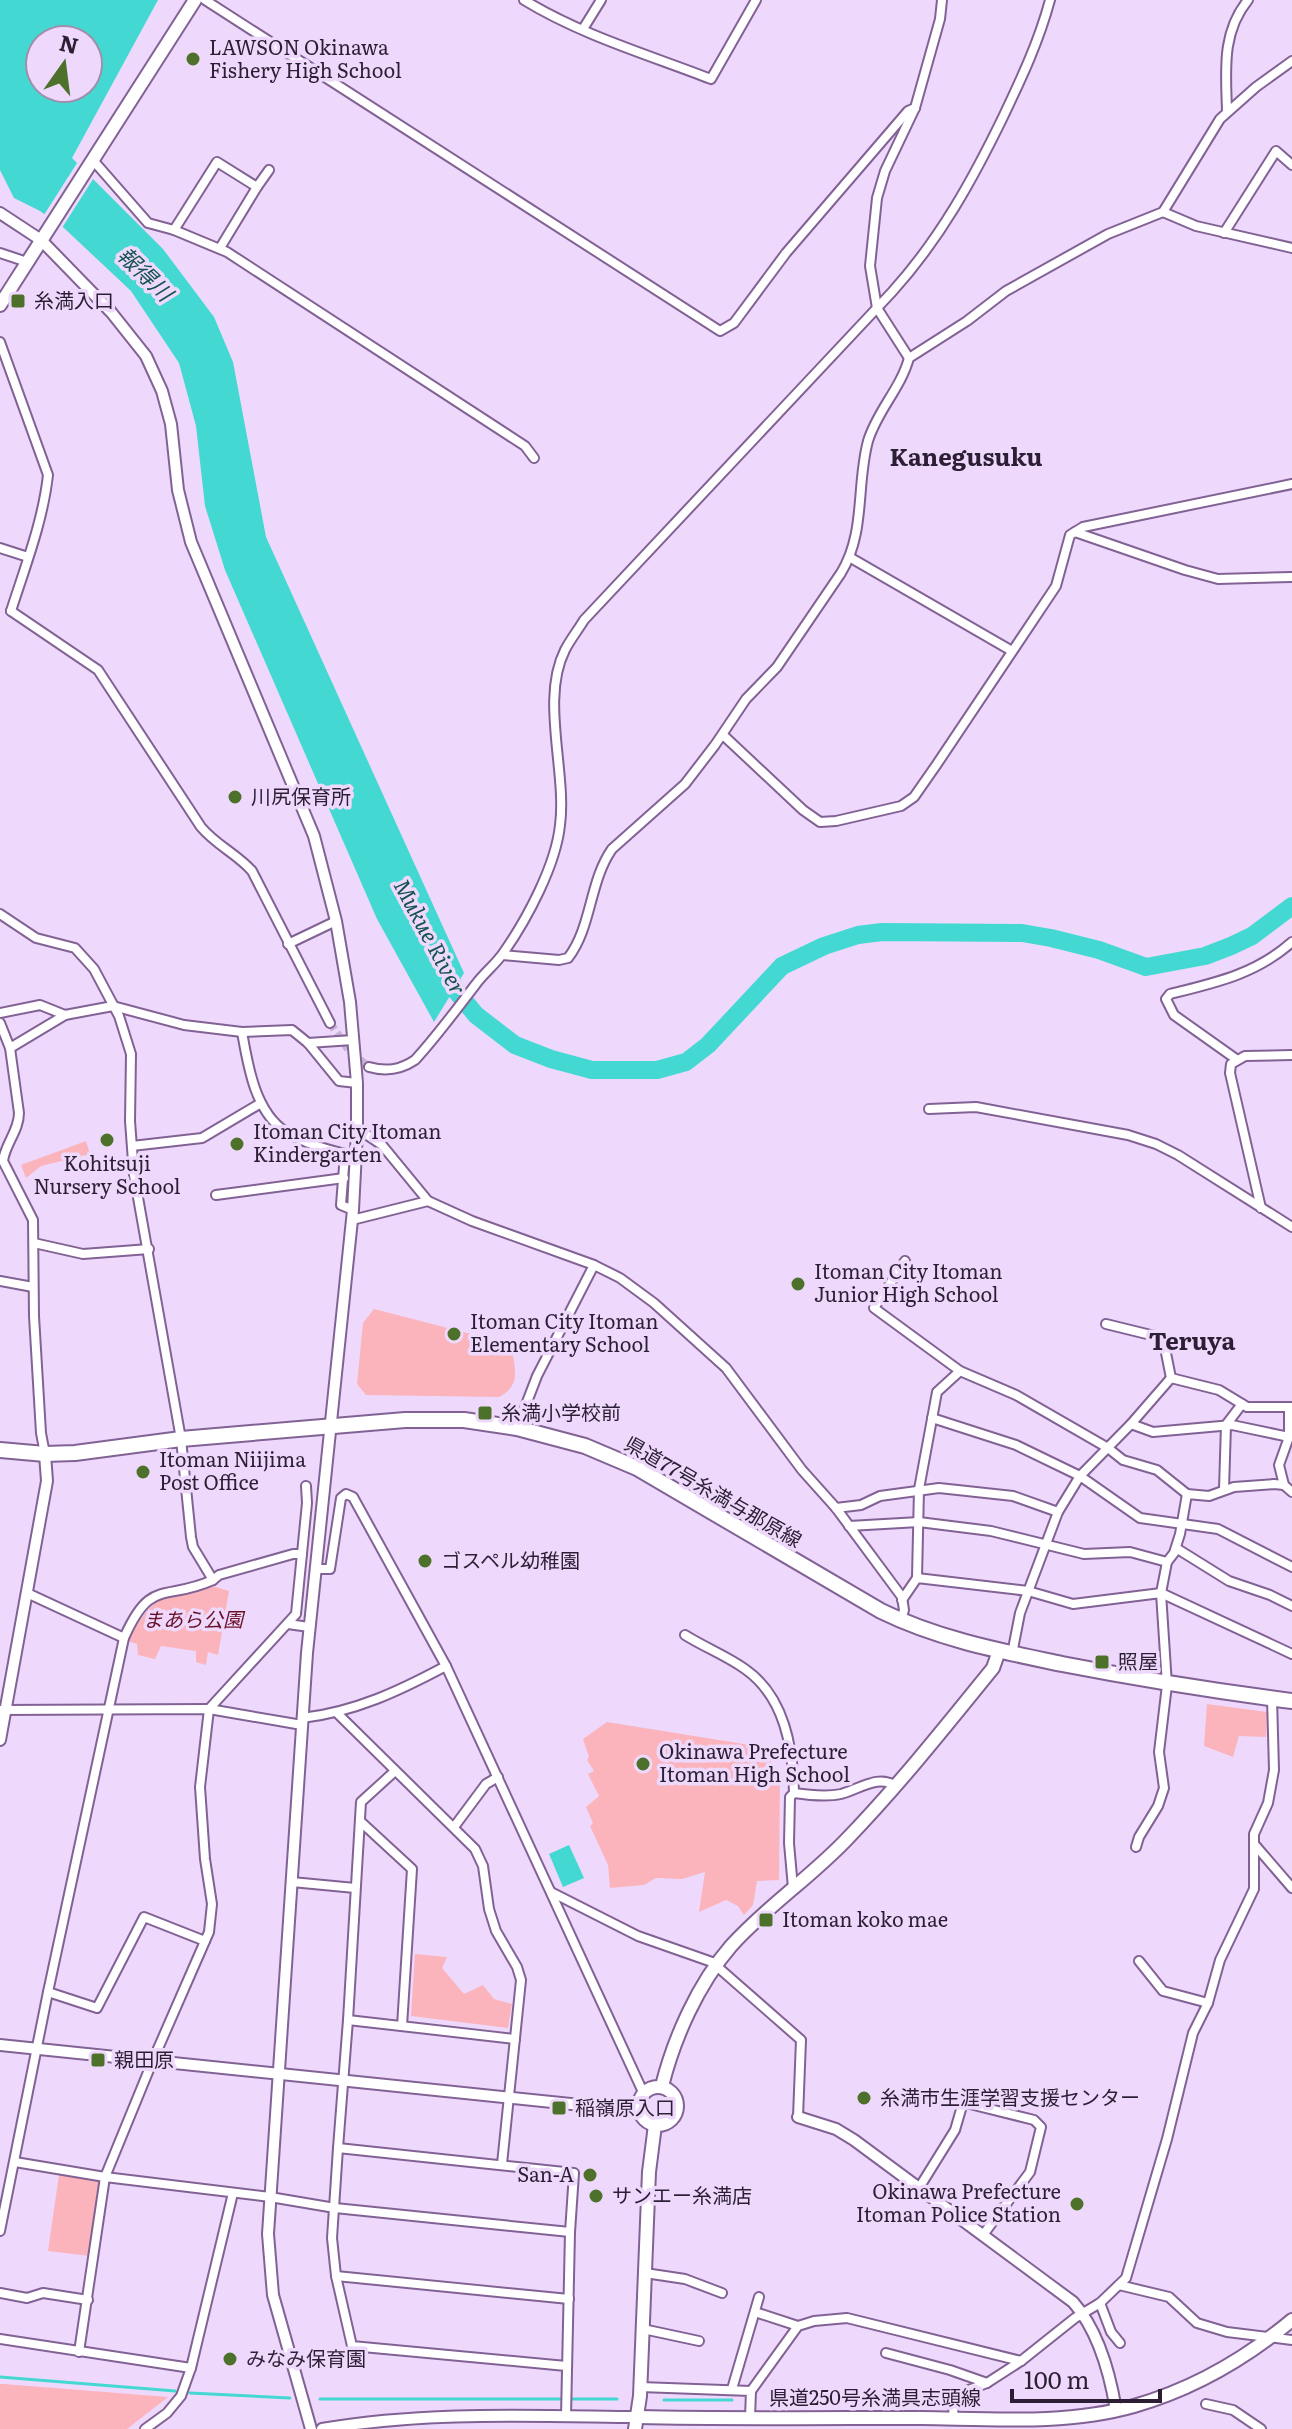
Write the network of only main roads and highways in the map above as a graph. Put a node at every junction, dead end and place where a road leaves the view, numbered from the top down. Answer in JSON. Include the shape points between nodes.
{"nodes":[{"id":1,"x":195,"y":0,"type":"edge"},
{"id":2,"x":0,"y":305,"type":"edge"},
{"id":3,"x":0,"y":1450,"type":"edge"},
{"id":4,"x":1006,"y":1652,"type":"junction"},
{"id":5,"x":1292,"y":1701,"type":"edge"},
{"id":6,"x":662,"y":2086,"type":"junction"},
{"id":7,"x":655,"y":2125,"type":"junction"},
{"id":8,"x":1292,"y":2320,"type":"edge"},
{"id":9,"x":636,"y":2423,"type":"edge"}],
"edges":[{"from":1,"to":2,"type":"main road"},
{"from":3,"to":4,"type":"main road","name":"県道77号糸満与那原線","via":[[45,1454],[434,1419],[517,1428],[625,1462],[901,1621]]},
{"from":4,"to":5,"type":"main road","name":"県道77号糸満与那原線","via":[[1167,1685]]},
{"from":4,"to":6,"type":"main road","via":[[896,1786],[716,1966],[679,2036]]},
{"from":6,"to":7,"type":"main road","via":[[673,2093],[676,2112],[668,2122]]},
{"from":6,"to":7,"type":"main road","via":[[649,2088],[640,2098],[639,2111]]},
{"from":7,"to":9,"type":"main road"},
{"from":8,"to":9,"type":"main road","name":"県道250号糸満具志頭線","via":[[1232,2365],[1192,2386],[1083,2416]]}]}
